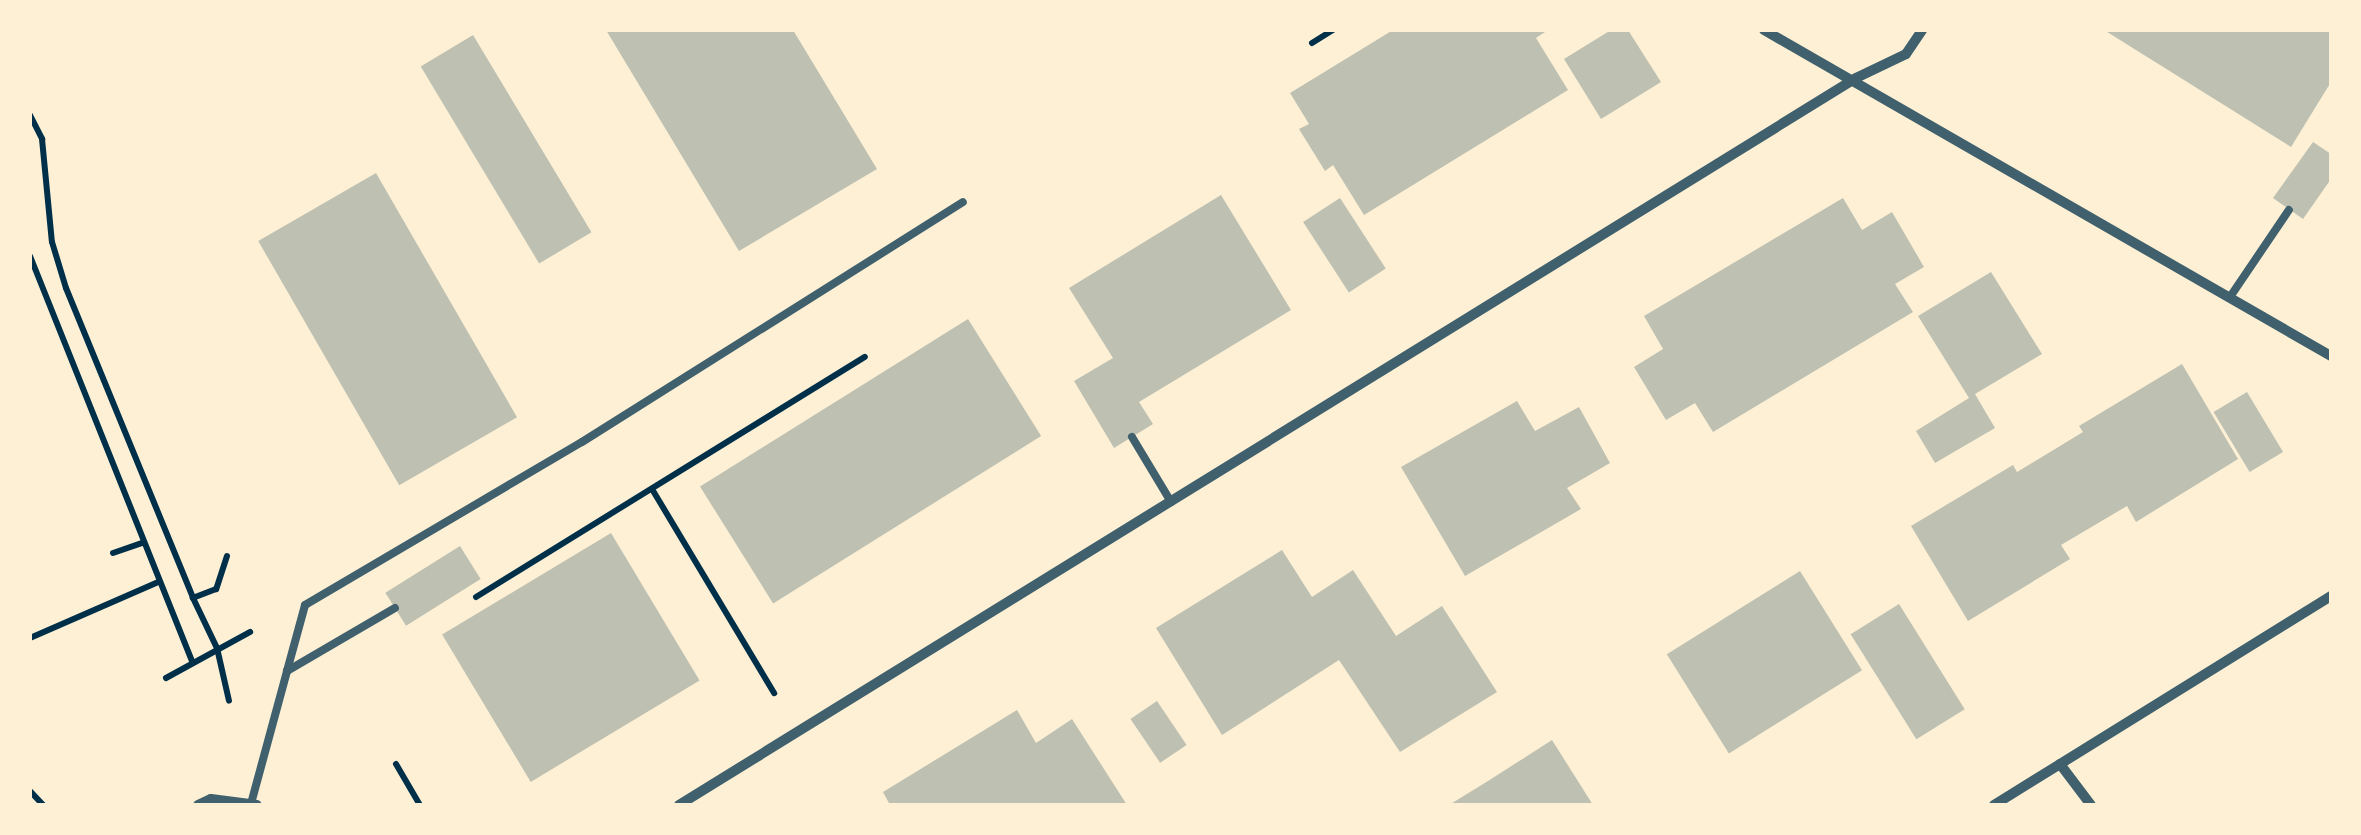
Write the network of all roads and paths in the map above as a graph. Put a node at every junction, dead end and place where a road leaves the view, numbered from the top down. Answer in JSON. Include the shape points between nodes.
{"nodes":[{"id":1,"x":1333,"y":30,"type":"edge"},
{"id":2,"x":1764,"y":30,"type":"edge"},
{"id":3,"x":1922,"y":30,"type":"edge"},
{"id":4,"x":1312,"y":43,"type":"dead end"},
{"id":5,"x":1856,"y":78,"type":"junction"},
{"id":6,"x":30,"y":115,"type":"edge"},
{"id":7,"x":963,"y":202,"type":"dead end"},
{"id":8,"x":2289,"y":210,"type":"dead end"},
{"id":9,"x":30,"y":256,"type":"edge"},
{"id":10,"x":2230,"y":297,"type":"junction"},
{"id":11,"x":865,"y":356,"type":"dead end"},
{"id":12,"x":2331,"y":356,"type":"edge"},
{"id":13,"x":1132,"y":437,"type":"dead end"},
{"id":14,"x":652,"y":489,"type":"junction"},
{"id":15,"x":1171,"y":502,"type":"junction"},
{"id":16,"x":142,"y":542,"type":"junction"},
{"id":17,"x":112,"y":553,"type":"dead end"},
{"id":18,"x":226,"y":556,"type":"dead end"},
{"id":19,"x":158,"y":582,"type":"junction"},
{"id":20,"x":2331,"y":596,"type":"edge"},
{"id":21,"x":476,"y":597,"type":"dead end"},
{"id":22,"x":192,"y":598,"type":"junction"},
{"id":23,"x":305,"y":605,"type":"junction"},
{"id":24,"x":395,"y":608,"type":"dead end"},
{"id":25,"x":30,"y":638,"type":"edge"},
{"id":26,"x":217,"y":648,"type":"junction"},
{"id":27,"x":192,"y":661,"type":"junction"},
{"id":28,"x":288,"y":671,"type":"junction"},
{"id":29,"x":166,"y":678,"type":"dead end"},
{"id":30,"x":230,"y":705,"type":"dead end"},
{"id":31,"x":798,"y":732,"type":"junction"},
{"id":32,"x":396,"y":764,"type":"dead end"},
{"id":33,"x":2060,"y":764,"type":"junction"},
{"id":34,"x":30,"y":791,"type":"edge"},
{"id":35,"x":254,"y":802,"type":"edge"},
{"id":36,"x":43,"y":805,"type":"edge"},
{"id":37,"x":198,"y":805,"type":"edge"},
{"id":38,"x":420,"y":805,"type":"edge"},
{"id":39,"x":679,"y":805,"type":"edge"},
{"id":40,"x":1994,"y":805,"type":"edge"},
{"id":41,"x":2091,"y":805,"type":"edge"}],
"edges":[{"from":1,"to":4,"type":"path"},
{"from":2,"to":5,"type":"street"},
{"from":3,"to":5,"type":"street","via":[[1906,54]]},
{"from":5,"to":10,"type":"street"},
{"from":5,"to":15,"type":"street"},
{"from":6,"to":22,"type":"path","via":[[42,139],[52,242],[66,288]]},
{"from":7,"to":23,"type":"lane","via":[[582,442]]},
{"from":8,"to":10,"type":"lane"},
{"from":9,"to":16,"type":"path"},
{"from":10,"to":12,"type":"street"},
{"from":11,"to":14,"type":"path"},
{"from":13,"to":15,"type":"lane"},
{"from":14,"to":21,"type":"path"},
{"from":14,"to":31,"type":"path"},
{"from":15,"to":31,"type":"street"},
{"from":16,"to":17,"type":"path"},
{"from":16,"to":19,"type":"path"},
{"from":18,"to":22,"type":"path","via":[[216,590]]},
{"from":19,"to":25,"type":"path"},
{"from":19,"to":27,"type":"path"},
{"from":20,"to":33,"type":"street"},
{"from":22,"to":26,"type":"path"},
{"from":23,"to":26,"type":"path"},
{"from":23,"to":28,"type":"lane"},
{"from":24,"to":28,"type":"lane"},
{"from":26,"to":27,"type":"path"},
{"from":26,"to":30,"type":"path"},
{"from":27,"to":29,"type":"path"},
{"from":28,"to":35,"type":"lane"},
{"from":31,"to":39,"type":"street"},
{"from":32,"to":38,"type":"path"},
{"from":33,"to":40,"type":"street"},
{"from":33,"to":41,"type":"street"},
{"from":34,"to":36,"type":"path"},
{"from":35,"to":37,"type":"street","via":[[211,799]]}]}
